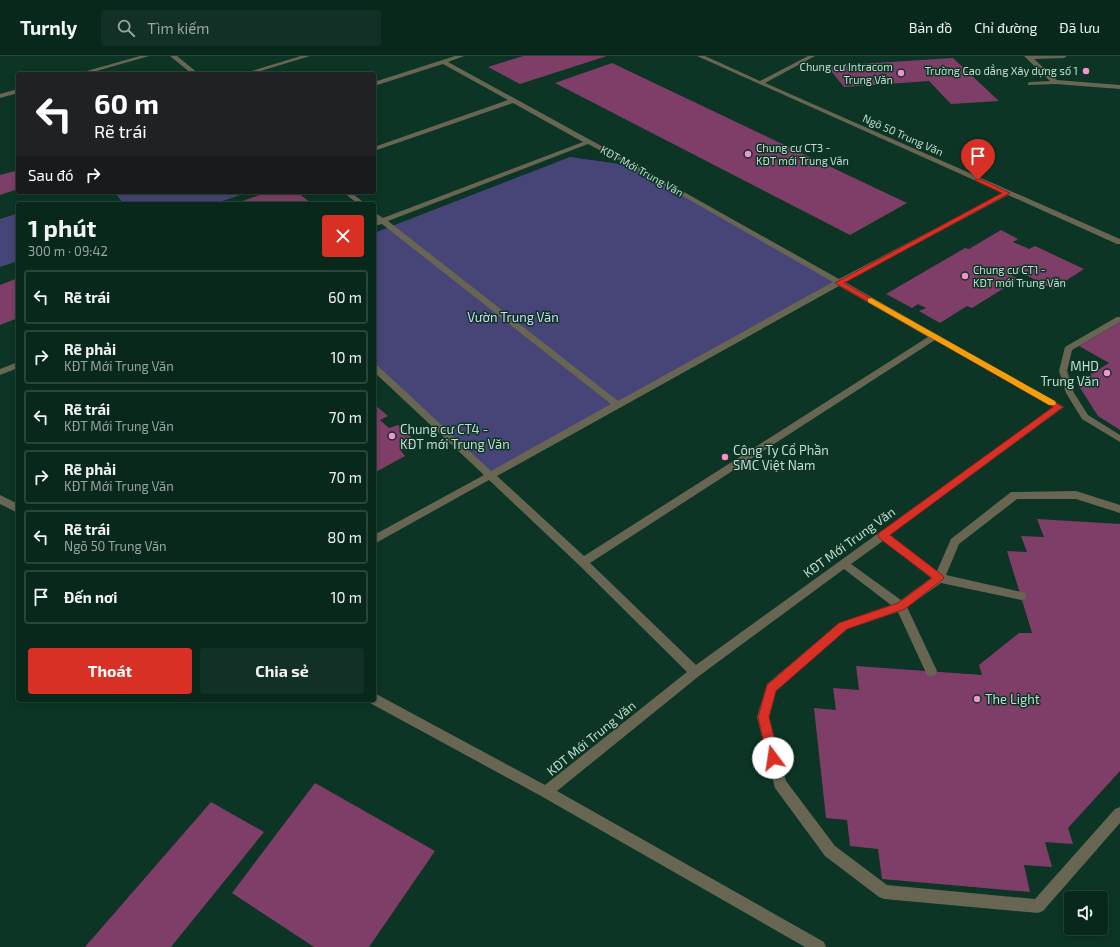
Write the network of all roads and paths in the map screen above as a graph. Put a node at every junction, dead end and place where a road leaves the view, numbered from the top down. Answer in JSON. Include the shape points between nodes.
{"nodes":[{"id":1,"x":146,"y":56,"type":"edge"},
{"id":2,"x":173,"y":56,"type":"edge"},
{"id":3,"x":307,"y":56,"type":"edge"},
{"id":4,"x":461,"y":56,"type":"edge"},
{"id":5,"x":700,"y":56,"type":"edge"},
{"id":6,"x":812,"y":56,"type":"edge"},
{"id":7,"x":1064,"y":56,"type":"edge"},
{"id":8,"x":1028,"y":57,"type":"edge"},
{"id":9,"x":444,"y":62,"type":"junction"},
{"id":10,"x":87,"y":72,"type":"edge"},
{"id":11,"x":193,"y":72,"type":"edge"},
{"id":12,"x":252,"y":72,"type":"edge"},
{"id":13,"x":1055,"y":82,"type":"junction"},
{"id":14,"x":376,"y":83,"type":"edge"},
{"id":15,"x":760,"y":83,"type":"junction"},
{"id":16,"x":1030,"y":84,"type":"dead end"},
{"id":17,"x":1120,"y":87,"type":"edge"},
{"id":18,"x":16,"y":92,"type":"edge"},
{"id":19,"x":0,"y":96,"type":"edge"},
{"id":20,"x":515,"y":100,"type":"junction"},
{"id":21,"x":588,"y":142,"type":"junction"},
{"id":22,"x":376,"y":148,"type":"edge"},
{"id":23,"x":1007,"y":193,"type":"junction"},
{"id":24,"x":349,"y":194,"type":"edge"},
{"id":25,"x":359,"y":202,"type":"edge"},
{"id":26,"x":376,"y":216,"type":"edge"},
{"id":27,"x":383,"y":221,"type":"junction"},
{"id":28,"x":376,"y":223,"type":"edge"},
{"id":29,"x":1120,"y":242,"type":"edge"},
{"id":30,"x":838,"y":283,"type":"junction"},
{"id":31,"x":1120,"y":319,"type":"edge"},
{"id":32,"x":935,"y":336,"type":"junction"},
{"id":33,"x":16,"y":366,"type":"edge"},
{"id":34,"x":376,"y":369,"type":"edge"},
{"id":35,"x":0,"y":372,"type":"edge"},
{"id":36,"x":618,"y":405,"type":"junction"},
{"id":37,"x":1120,"y":439,"type":"edge"},
{"id":38,"x":491,"y":476,"type":"junction"},
{"id":39,"x":0,"y":499,"type":"edge"},
{"id":40,"x":16,"y":508,"type":"edge"},
{"id":41,"x":1120,"y":509,"type":"edge"},
{"id":42,"x":883,"y":535,"type":"junction"},
{"id":43,"x":376,"y":539,"type":"edge"},
{"id":44,"x":583,"y":562,"type":"junction"},
{"id":45,"x":844,"y":564,"type":"junction"},
{"id":46,"x":939,"y":578,"type":"junction"},
{"id":47,"x":1021,"y":596,"type":"dead end"},
{"id":48,"x":901,"y":606,"type":"junction"},
{"id":49,"x":931,"y":671,"type":"dead end"},
{"id":50,"x":695,"y":672,"type":"junction"},
{"id":51,"x":376,"y":700,"type":"edge"},
{"id":52,"x":546,"y":792,"type":"junction"},
{"id":53,"x":1120,"y":813,"type":"edge"},
{"id":54,"x":820,"y":947,"type":"edge"}],
"edges":[{"from":1,"to":10,"type":"street"},
{"from":2,"to":11,"type":"street"},
{"from":3,"to":12,"type":"street"},
{"from":4,"to":9,"type":"street"},
{"from":5,"to":15,"type":"street","name":"Ngõ 50 Trung Văn"},
{"from":6,"to":15,"type":"street"},
{"from":7,"to":8,"type":"street"},
{"from":8,"to":13,"type":"street"},
{"from":9,"to":14,"type":"street"},
{"from":9,"to":20,"type":"street","name":"KĐT Mới Trung Văn"},
{"from":13,"to":16,"type":"street"},
{"from":13,"to":17,"type":"street"},
{"from":15,"to":23,"type":"street","name":"Ngõ 50 Trung Văn"},
{"from":18,"to":19,"type":"street"},
{"from":20,"to":21,"type":"street","name":"KĐT Mới Trung Văn"},
{"from":20,"to":22,"type":"street"},
{"from":21,"to":27,"type":"street"},
{"from":21,"to":30,"type":"street","name":"KĐT Mới Trung Văn"},
{"from":23,"to":29,"type":"street","name":"Ngõ 50 Trung Văn"},
{"from":23,"to":30,"type":"street"},
{"from":24,"to":25,"type":"street"},
{"from":26,"to":27,"type":"street"},
{"from":27,"to":28,"type":"street"},
{"from":27,"to":36,"type":"street"},
{"from":30,"to":32,"type":"street","name":"KĐT Mới Trung Văn"},
{"from":30,"to":36,"type":"street"},
{"from":31,"to":37,"type":"street","via":[[1068,350],[1063,371],[1070,393],[1084,417]]},
{"from":32,"to":42,"type":"street","name":"KĐT Mới Trung Văn","via":[[1059,407]]},
{"from":32,"to":44,"type":"street"},
{"from":33,"to":35,"type":"street"},
{"from":34,"to":38,"type":"street"},
{"from":36,"to":38,"type":"street"},
{"from":38,"to":43,"type":"street"},
{"from":38,"to":44,"type":"street"},
{"from":39,"to":40,"type":"street"},
{"from":41,"to":46,"type":"street","via":[[1076,495],[1015,495],[955,542]]},
{"from":42,"to":45,"type":"street","name":"KĐT Mới Trung Văn"},
{"from":42,"to":46,"type":"street"},
{"from":44,"to":50,"type":"street"},
{"from":45,"to":48,"type":"street"},
{"from":45,"to":50,"type":"street","name":"KĐT Mới Trung Văn"},
{"from":46,"to":47,"type":"street"},
{"from":46,"to":48,"type":"street"},
{"from":48,"to":49,"type":"street"},
{"from":48,"to":53,"type":"street","via":[[843,626],[771,688],[763,717],[780,784],[830,851],[884,892],[1038,906]]},
{"from":50,"to":52,"type":"street","name":"KĐT Mới Trung Văn"},
{"from":51,"to":52,"type":"street"},
{"from":52,"to":54,"type":"street"}]}
